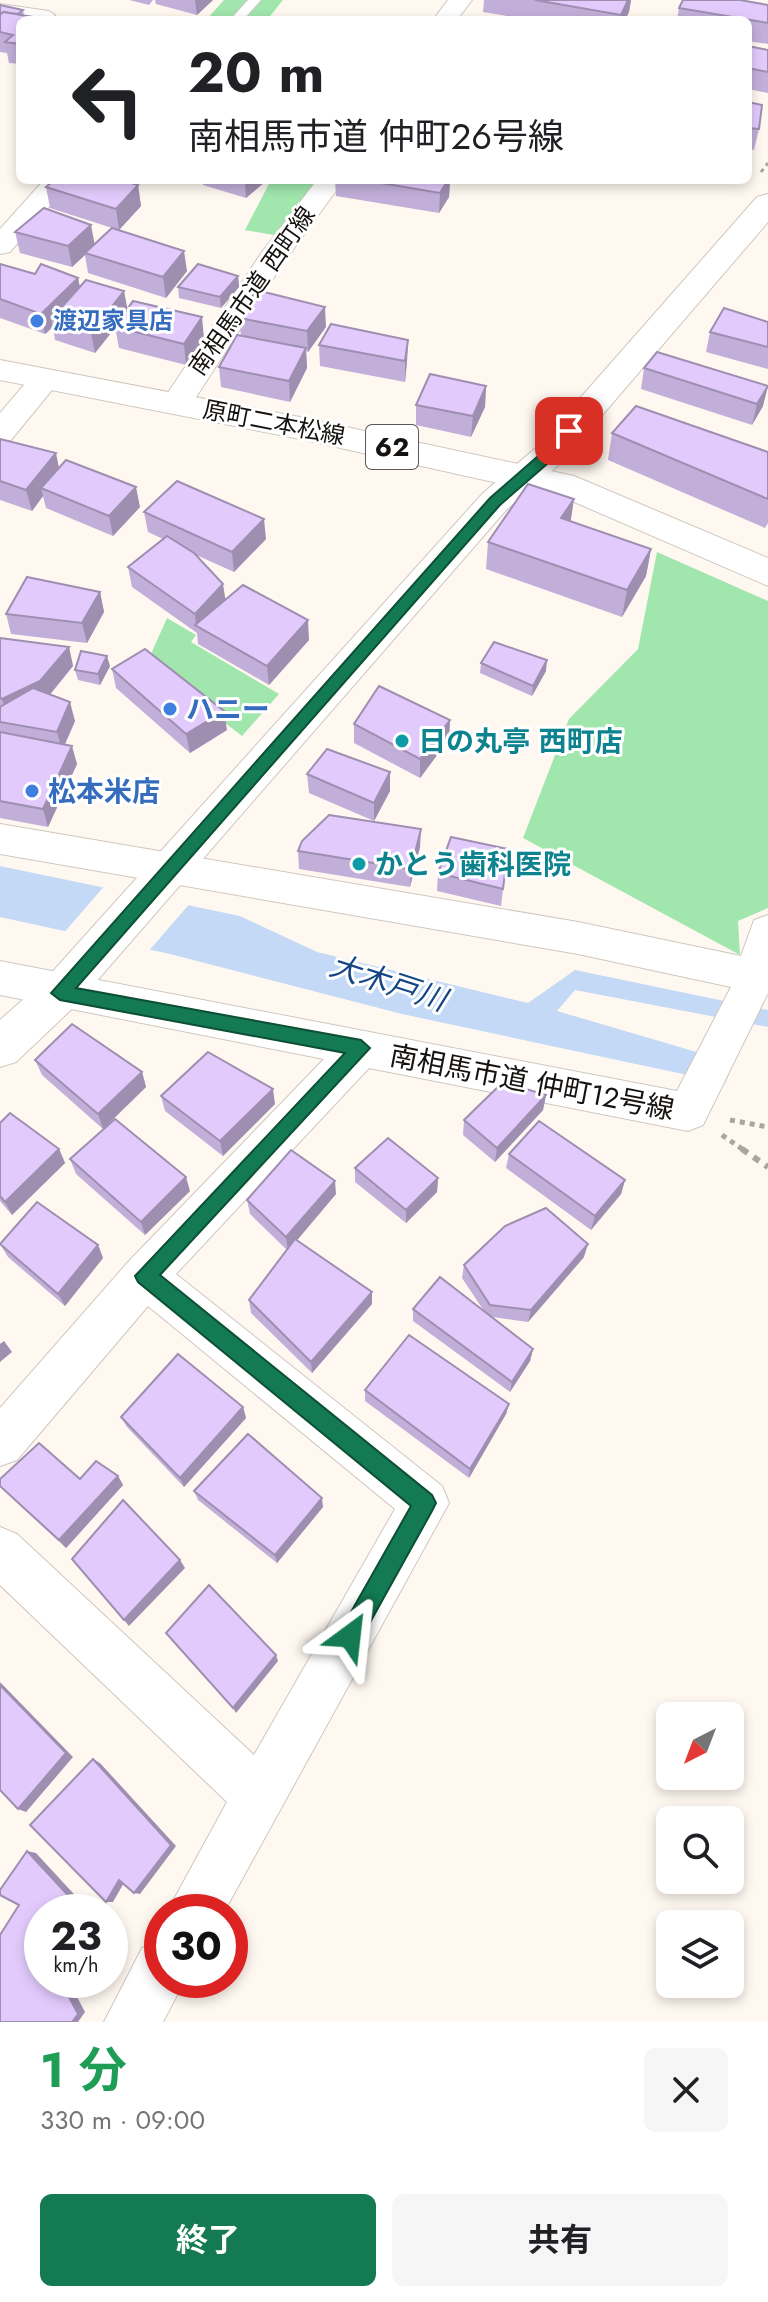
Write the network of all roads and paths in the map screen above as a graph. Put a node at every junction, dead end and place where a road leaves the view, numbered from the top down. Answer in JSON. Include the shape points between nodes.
{"nodes":[{"id":1,"x":255,"y":0,"type":"edge"},
{"id":2,"x":0,"y":8,"type":"edge"},
{"id":3,"x":49,"y":15,"type":"dead end"},
{"id":4,"x":240,"y":16,"type":"edge"},
{"id":5,"x":55,"y":184,"type":"edge"},
{"id":6,"x":328,"y":184,"type":"edge"},
{"id":7,"x":768,"y":203,"type":"edge"},
{"id":8,"x":0,"y":246,"type":"edge"},
{"id":9,"x":0,"y":370,"type":"edge"},
{"id":10,"x":46,"y":379,"type":"junction"},
{"id":11,"x":176,"y":404,"type":"junction"},
{"id":12,"x":0,"y":433,"type":"edge"},
{"id":13,"x":524,"y":477,"type":"junction"},
{"id":14,"x":768,"y":573,"type":"edge"},
{"id":15,"x":0,"y":839,"type":"edge"},
{"id":16,"x":166,"y":874,"type":"junction"},
{"id":17,"x":768,"y":931,"type":"edge"},
{"id":18,"x":0,"y":978,"type":"edge"},
{"id":19,"x":67,"y":985,"type":"junction"},
{"id":20,"x":749,"y":987,"type":"junction"},
{"id":21,"x":0,"y":1048,"type":"edge"},
{"id":22,"x":361,"y":1048,"type":"junction"},
{"id":23,"x":690,"y":1108,"type":"junction"},
{"id":24,"x":768,"y":1167,"type":"edge"},
{"id":25,"x":145,"y":1276,"type":"junction"},
{"id":26,"x":0,"y":1443,"type":"edge"},
{"id":27,"x":0,"y":1551,"type":"edge"},
{"id":28,"x":259,"y":1796,"type":"junction"},
{"id":29,"x":204,"y":1894,"type":"edge"},
{"id":30,"x":145,"y":1998,"type":"edge"},
{"id":31,"x":132,"y":2022,"type":"edge"}],
"edges":[{"from":1,"to":4,"type":"lane"},
{"from":2,"to":3,"type":"lane"},
{"from":5,"to":8,"type":"street"},
{"from":6,"to":11,"type":"street","name":"南相馬市道 西町線"},
{"from":7,"to":13,"type":"street","via":[[550,454]]},
{"from":9,"to":10,"type":"street","name":"原町二本松線","number":"62"},
{"from":10,"to":11,"type":"street","name":"原町二本松線","number":"62"},
{"from":10,"to":12,"type":"street"},
{"from":11,"to":13,"type":"street","name":"原町二本松線","number":"62"},
{"from":13,"to":14,"type":"street","name":"原町二本松線","number":"62","via":[[574,488]]},
{"from":13,"to":16,"type":"street","via":[[495,501]]},
{"from":15,"to":16,"type":"street"},
{"from":16,"to":19,"type":"street"},
{"from":16,"to":20,"type":"street","via":[[578,938]]},
{"from":17,"to":20,"type":"street","name":"南相馬市道 仲町12号線"},
{"from":18,"to":19,"type":"street","name":"南相馬市道 仲町12号線"},
{"from":19,"to":21,"type":"street"},
{"from":19,"to":22,"type":"street","name":"南相馬市道 仲町12号線"},
{"from":20,"to":23,"type":"street","name":"南相馬市道 仲町12号線"},
{"from":22,"to":23,"type":"street","name":"南相馬市道 仲町12号線"},
{"from":22,"to":25,"type":"street"},
{"from":23,"to":24,"type":"path"},
{"from":25,"to":26,"type":"street"},
{"from":25,"to":28,"type":"street","via":[[425,1503]]},
{"from":27,"to":28,"type":"street"},
{"from":28,"to":29,"type":"street"},
{"from":30,"to":31,"type":"street"}]}
